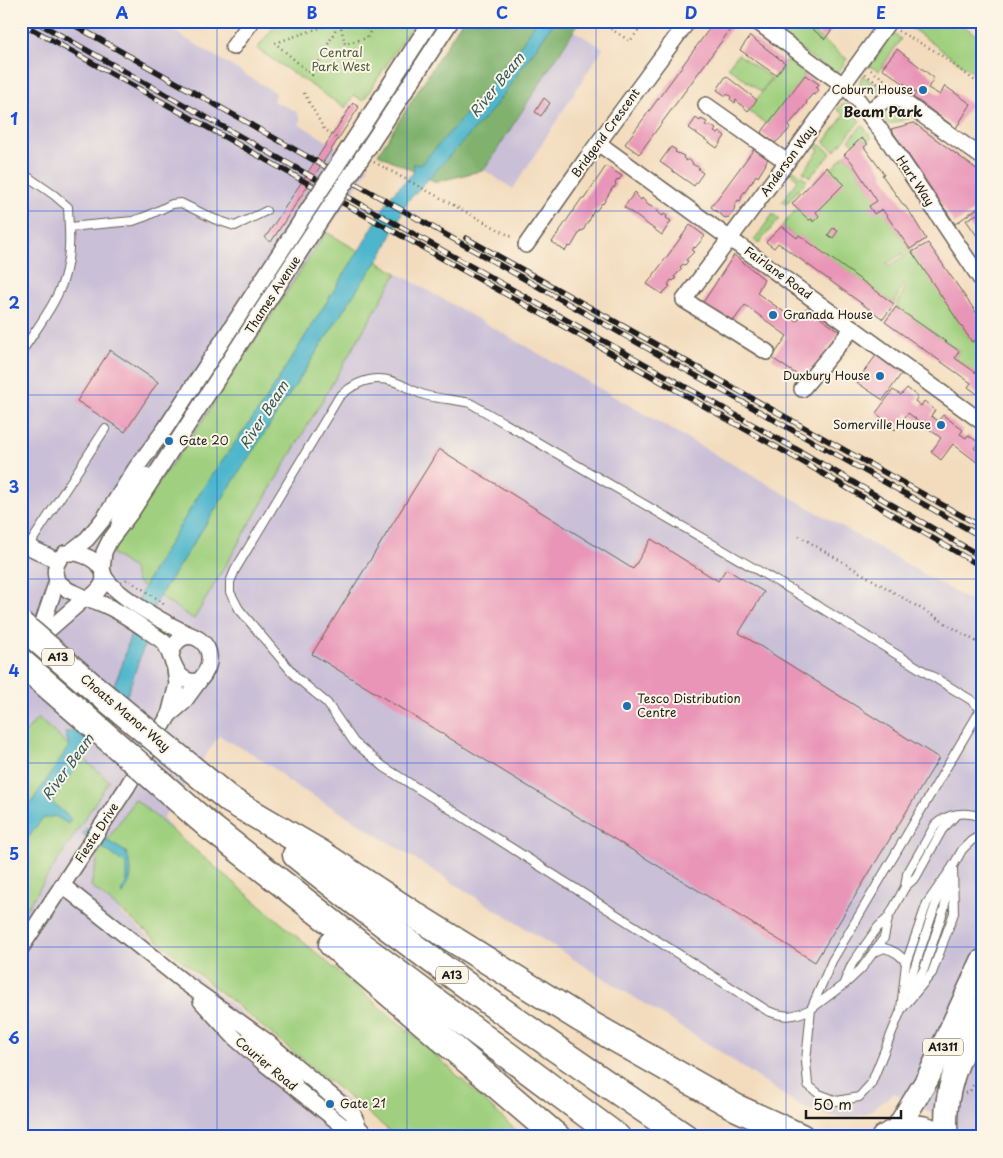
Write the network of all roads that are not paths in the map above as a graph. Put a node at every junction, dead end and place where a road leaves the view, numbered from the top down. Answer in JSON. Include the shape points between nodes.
{"nodes":[{"id":1,"x":252,"y":21,"type":"edge"},
{"id":2,"x":431,"y":21,"type":"edge"},
{"id":3,"x":450,"y":21,"type":"edge"},
{"id":4,"x":688,"y":21,"type":"edge"},
{"id":5,"x":756,"y":21,"type":"edge"},
{"id":6,"x":885,"y":26,"type":"edge"},
{"id":7,"x":233,"y":47,"type":"dead end"},
{"id":8,"x":843,"y":85,"type":"junction"},
{"id":9,"x":706,"y":105,"type":"dead end"},
{"id":10,"x":868,"y":111,"type":"junction"},
{"id":11,"x":598,"y":143,"type":"junction"},
{"id":12,"x":982,"y":157,"type":"edge"},
{"id":13,"x":787,"y":162,"type":"junction"},
{"id":14,"x":21,"y":172,"type":"edge"},
{"id":15,"x":266,"y":211,"type":"dead end"},
{"id":16,"x":69,"y":226,"type":"junction"},
{"id":17,"x":730,"y":239,"type":"junction"},
{"id":18,"x":526,"y":245,"type":"road end"},
{"id":19,"x":982,"y":281,"type":"edge"},
{"id":20,"x":853,"y":328,"type":"junction"},
{"id":21,"x":767,"y":352,"type":"dead end"},
{"id":22,"x":21,"y":353,"type":"edge"},
{"id":23,"x":802,"y":389,"type":"dead end"},
{"id":24,"x":982,"y":422,"type":"edge"},
{"id":25,"x":105,"y":429,"type":"dead end"},
{"id":26,"x":153,"y":445,"type":"junction"},
{"id":27,"x":167,"y":456,"type":"junction"},
{"id":28,"x":146,"y":472,"type":"junction"},
{"id":29,"x":119,"y":512,"type":"junction"},
{"id":30,"x":97,"y":528,"type":"junction"},
{"id":31,"x":110,"y":540,"type":"junction"},
{"id":32,"x":25,"y":545,"type":"edge"},
{"id":33,"x":63,"y":557,"type":"junction"},
{"id":34,"x":103,"y":573,"type":"junction"},
{"id":35,"x":57,"y":581,"type":"junction"},
{"id":36,"x":86,"y":599,"type":"junction"},
{"id":37,"x":29,"y":633,"type":"edge"},
{"id":38,"x":195,"y":637,"type":"junction"},
{"id":39,"x":173,"y":662,"type":"junction"},
{"id":40,"x":21,"y":663,"type":"edge"},
{"id":41,"x":199,"y":680,"type":"junction"},
{"id":42,"x":981,"y":710,"type":"edge"},
{"id":43,"x":169,"y":715,"type":"junction"},
{"id":44,"x":230,"y":800,"type":"junction"},
{"id":45,"x":982,"y":817,"type":"edge"},
{"id":46,"x":209,"y":826,"type":"junction"},
{"id":47,"x":982,"y":834,"type":"edge"},
{"id":48,"x":953,"y":866,"type":"junction"},
{"id":49,"x":62,"y":885,"type":"junction"},
{"id":50,"x":888,"y":918,"type":"junction"},
{"id":51,"x":21,"y":948,"type":"edge"},
{"id":52,"x":873,"y":953,"type":"junction"},
{"id":53,"x":982,"y":961,"type":"edge"},
{"id":54,"x":906,"y":964,"type":"junction"},
{"id":55,"x":843,"y":985,"type":"junction"},
{"id":56,"x":215,"y":1009,"type":"junction"},
{"id":57,"x":811,"y":1009,"type":"junction"},
{"id":58,"x":982,"y":1009,"type":"edge"},
{"id":59,"x":901,"y":1010,"type":"junction"},
{"id":60,"x":287,"y":1069,"type":"junction"},
{"id":61,"x":321,"y":1087,"type":"junction"},
{"id":62,"x":312,"y":1101,"type":"junction"},
{"id":63,"x":363,"y":1133,"type":"edge"},
{"id":64,"x":890,"y":1133,"type":"edge"},
{"id":65,"x":557,"y":1137,"type":"edge"},
{"id":66,"x":617,"y":1137,"type":"edge"},
{"id":67,"x":685,"y":1137,"type":"edge"},
{"id":68,"x":801,"y":1137,"type":"edge"},
{"id":69,"x":942,"y":1137,"type":"edge"},
{"id":70,"x":948,"y":1137,"type":"edge"}],
"edges":[{"from":1,"to":7,"type":"street"},
{"from":2,"to":26,"type":"street","name":"Thames Avenue","bridge":true},
{"from":3,"to":27,"type":"street","name":"Thames Avenue","bridge":true},
{"from":4,"to":11,"type":"street","name":"Bridgend Crescent"},
{"from":5,"to":8,"type":"street"},
{"from":6,"to":8,"type":"street","name":"Anderson Way"},
{"from":8,"to":10,"type":"street","name":"Hart Way"},
{"from":8,"to":13,"type":"street","name":"Anderson Way"},
{"from":9,"to":13,"type":"street"},
{"from":10,"to":12,"type":"street","via":[[887,99],[898,98]]},
{"from":10,"to":19,"type":"street","name":"Hart Way"},
{"from":11,"to":17,"type":"street","name":"Fairlane Road"},
{"from":11,"to":18,"type":"street","name":"Bridgend Crescent"},
{"from":13,"to":17,"type":"street","name":"Anderson Way"},
{"from":14,"to":16,"type":"lane","via":[[68,207]]},
{"from":15,"to":16,"type":"lane","via":[[235,226],[214,220],[181,203],[132,220]]},
{"from":16,"to":22,"type":"lane","via":[[66,271],[55,300]]},
{"from":17,"to":20,"type":"street","name":"Fairlane Road"},
{"from":17,"to":21,"type":"street","name":"Anderson Way","via":[[684,300]]},
{"from":20,"to":23,"type":"street"},
{"from":20,"to":24,"type":"street","name":"Fairlane Road"},
{"from":25,"to":32,"type":"lane"},
{"from":26,"to":28,"type":"lane"},
{"from":26,"to":30,"type":"street","name":"Thames Avenue"},
{"from":27,"to":28,"type":"lane"},
{"from":27,"to":31,"type":"street","name":"Thames Avenue"},
{"from":28,"to":29,"type":"lane"},
{"from":29,"to":30,"type":"lane"},
{"from":29,"to":31,"type":"lane"},
{"from":30,"to":33,"type":"street","name":"Thames Avenue"},
{"from":31,"to":34,"type":"street","name":"Thames Avenue","via":[[104,552]]},
{"from":32,"to":33,"type":"street"},
{"from":33,"to":34,"type":"street","via":[[84,555]]},
{"from":33,"to":35,"type":"street","via":[[55,574]]},
{"from":34,"to":36,"type":"street","via":[[99,589]]},
{"from":34,"to":38,"type":"street","via":[[113,588],[172,627]]},
{"from":35,"to":36,"type":"street"},
{"from":35,"to":37,"type":"street"},
{"from":36,"to":37,"type":"street"},
{"from":36,"to":39,"type":"street","via":[[114,610],[164,642]]},
{"from":37,"to":40,"type":"street"},
{"from":37,"to":44,"type":"highway","name":"Choats Manor Way","number":"A13","bridge":true},
{"from":38,"to":39,"type":"street","via":[[184,637],[178,641],[173,647]]},
{"from":38,"to":41,"type":"street","via":[[207,648],[210,659],[210,666]]},
{"from":39,"to":41,"type":"street","via":[[183,678],[193,682]]},
{"from":39,"to":43,"type":"street","name":"Fiesta Drive","via":[[177,684]]},
{"from":40,"to":46,"type":"highway","number":"A13","bridge":true},
{"from":41,"to":43,"type":"street","name":"Fiesta Drive","via":[[183,703]]},
{"from":42,"to":57,"type":"lane","via":[[832,961]]},
{"from":42,"to":57,"type":"lane","via":[[971,700],[795,592],[470,403],[428,396],[392,381],[364,381],[339,397],[235,570],[230,592],[240,609],[298,678],[327,703],[354,742],[384,767],[768,1010],[788,1016]]},
{"from":43,"to":49,"type":"street","name":"Fiesta Drive","via":[[127,787]]},
{"from":44,"to":67,"type":"highway","number":"A13","via":[[367,912],[499,1009]]},
{"from":44,"to":68,"type":"highway","number":"A13","via":[[322,854],[581,1019],[737,1108]]},
{"from":45,"to":50,"type":"lane","via":[[965,813],[940,820],[907,874],[905,887]]},
{"from":46,"to":65,"type":"highway","number":"A13","via":[[285,904]]},
{"from":46,"to":66,"type":"highway","number":"A13","via":[[360,945]]},
{"from":47,"to":48,"type":"lane","via":[[962,850]]},
{"from":48,"to":54,"type":"lane","via":[[927,903]]},
{"from":48,"to":59,"type":"lane","via":[[944,909],[924,969]]},
{"from":49,"to":51,"type":"street","name":"Fiesta Drive"},
{"from":49,"to":56,"type":"street","name":"Courier Road"},
{"from":50,"to":52,"type":"lane","via":[[884,938]]},
{"from":50,"to":55,"type":"lane","via":[[852,964]]},
{"from":52,"to":54,"type":"lane","via":[[880,948],[890,950]]},
{"from":52,"to":55,"type":"lane","via":[[861,970]]},
{"from":53,"to":64,"type":"main road","number":"A1311","via":[[928,1078]]},
{"from":54,"to":59,"type":"lane"},
{"from":55,"to":57,"type":"lane"},
{"from":56,"to":60,"type":"lane"},
{"from":56,"to":61,"type":"street","name":"Courier Road","via":[[266,1040]]},
{"from":56,"to":62,"type":"street","name":"Courier Road","via":[[235,1038]]},
{"from":57,"to":59,"type":"lane","via":[[806,1061],[808,1085],[819,1094],[837,1101],[859,1097],[865,1092],[875,1076]]},
{"from":58,"to":70,"type":"main road","number":"A1311","via":[[953,1076],[947,1102]]},
{"from":60,"to":61,"type":"lane"},
{"from":60,"to":62,"type":"lane"},
{"from":61,"to":63,"type":"street","name":"Courier Road","via":[[353,1114]]},
{"from":62,"to":63,"type":"street","name":"Courier Road","via":[[343,1126]]},
{"from":64,"to":69,"type":"main road","via":[[912,1126]]}]}
